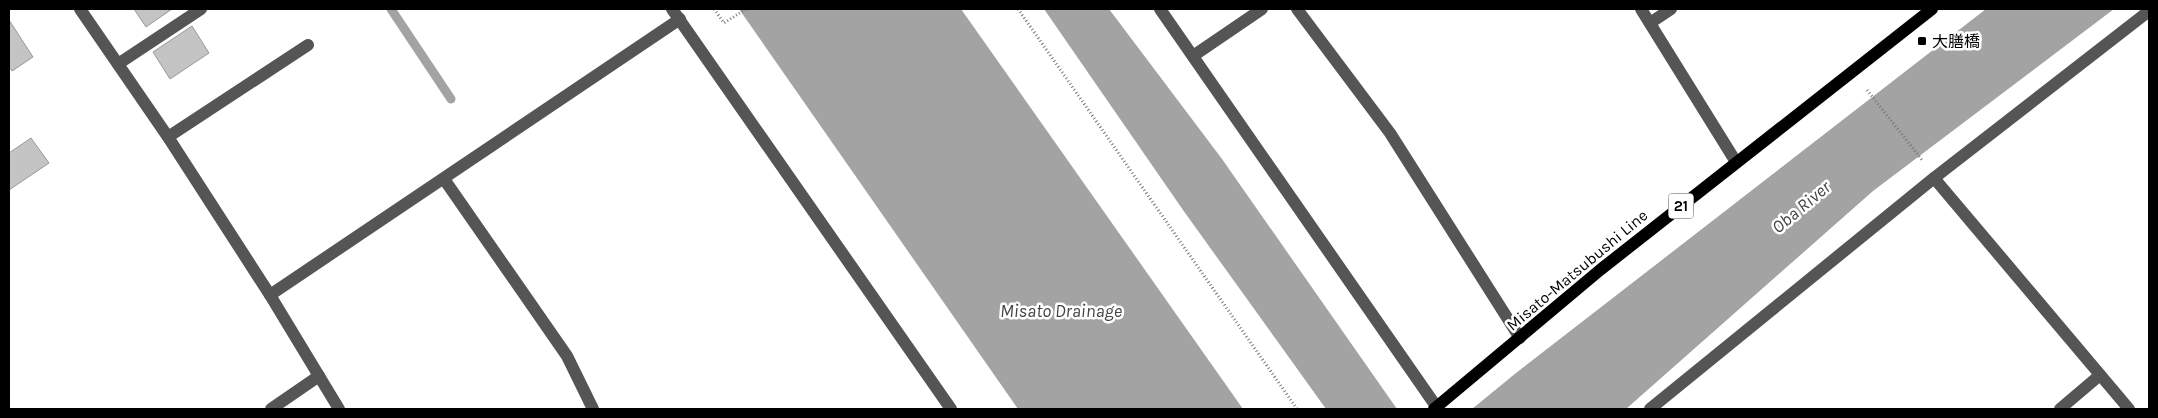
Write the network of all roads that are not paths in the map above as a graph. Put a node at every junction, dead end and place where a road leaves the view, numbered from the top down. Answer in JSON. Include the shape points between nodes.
{"nodes":[{"id":1,"x":80,"y":9,"type":"edge"},
{"id":2,"x":201,"y":9,"type":"edge"},
{"id":3,"x":1160,"y":9,"type":"edge"},
{"id":4,"x":1262,"y":9,"type":"edge"},
{"id":5,"x":1297,"y":9,"type":"edge"},
{"id":6,"x":1641,"y":9,"type":"edge"},
{"id":7,"x":1671,"y":9,"type":"edge"},
{"id":8,"x":1932,"y":9,"type":"edge"},
{"id":9,"x":2149,"y":11,"type":"edge"},
{"id":10,"x":676,"y":14,"type":"edge"},
{"id":11,"x":1650,"y":23,"type":"junction"},
{"id":12,"x":308,"y":45,"type":"dead end"},
{"id":13,"x":1193,"y":56,"type":"junction"},
{"id":14,"x":118,"y":64,"type":"junction"},
{"id":15,"x":168,"y":137,"type":"junction"},
{"id":16,"x":1736,"y":162,"type":"junction"},
{"id":17,"x":1934,"y":178,"type":"junction"},
{"id":18,"x":444,"y":179,"type":"junction"},
{"id":19,"x":270,"y":295,"type":"junction"},
{"id":20,"x":1520,"y":338,"type":"junction"},
{"id":21,"x":2100,"y":375,"type":"junction"},
{"id":22,"x":319,"y":376,"type":"junction"},
{"id":23,"x":271,"y":409,"type":"edge"},
{"id":24,"x":339,"y":409,"type":"edge"},
{"id":25,"x":593,"y":409,"type":"edge"},
{"id":26,"x":951,"y":409,"type":"edge"},
{"id":27,"x":1436,"y":409,"type":"edge"},
{"id":28,"x":1650,"y":409,"type":"edge"},
{"id":29,"x":2060,"y":409,"type":"edge"},
{"id":30,"x":2129,"y":409,"type":"edge"}],
"edges":[{"from":1,"to":14,"type":"street"},
{"from":2,"to":14,"type":"street"},
{"from":3,"to":13,"type":"street"},
{"from":4,"to":13,"type":"street"},
{"from":5,"to":20,"type":"street","via":[[1390,133]]},
{"from":6,"to":11,"type":"street"},
{"from":7,"to":11,"type":"street"},
{"from":8,"to":16,"type":"main road","name":"Misato-Matsubushi Line","number":"21"},
{"from":9,"to":17,"type":"street"},
{"from":10,"to":18,"type":"street"},
{"from":10,"to":26,"type":"street"},
{"from":11,"to":16,"type":"street"},
{"from":12,"to":15,"type":"street"},
{"from":13,"to":27,"type":"street"},
{"from":14,"to":15,"type":"street"},
{"from":15,"to":19,"type":"street"},
{"from":16,"to":20,"type":"main road","name":"Misato-Matsubushi Line","number":"21"},
{"from":17,"to":21,"type":"street"},
{"from":17,"to":28,"type":"street"},
{"from":18,"to":19,"type":"street"},
{"from":18,"to":25,"type":"street","via":[[567,356]]},
{"from":19,"to":22,"type":"street"},
{"from":20,"to":27,"type":"main road","name":"Misato-Matsubushi Line","number":"21"},
{"from":21,"to":29,"type":"street"},
{"from":21,"to":30,"type":"street"},
{"from":22,"to":23,"type":"street"},
{"from":22,"to":24,"type":"street"}]}
